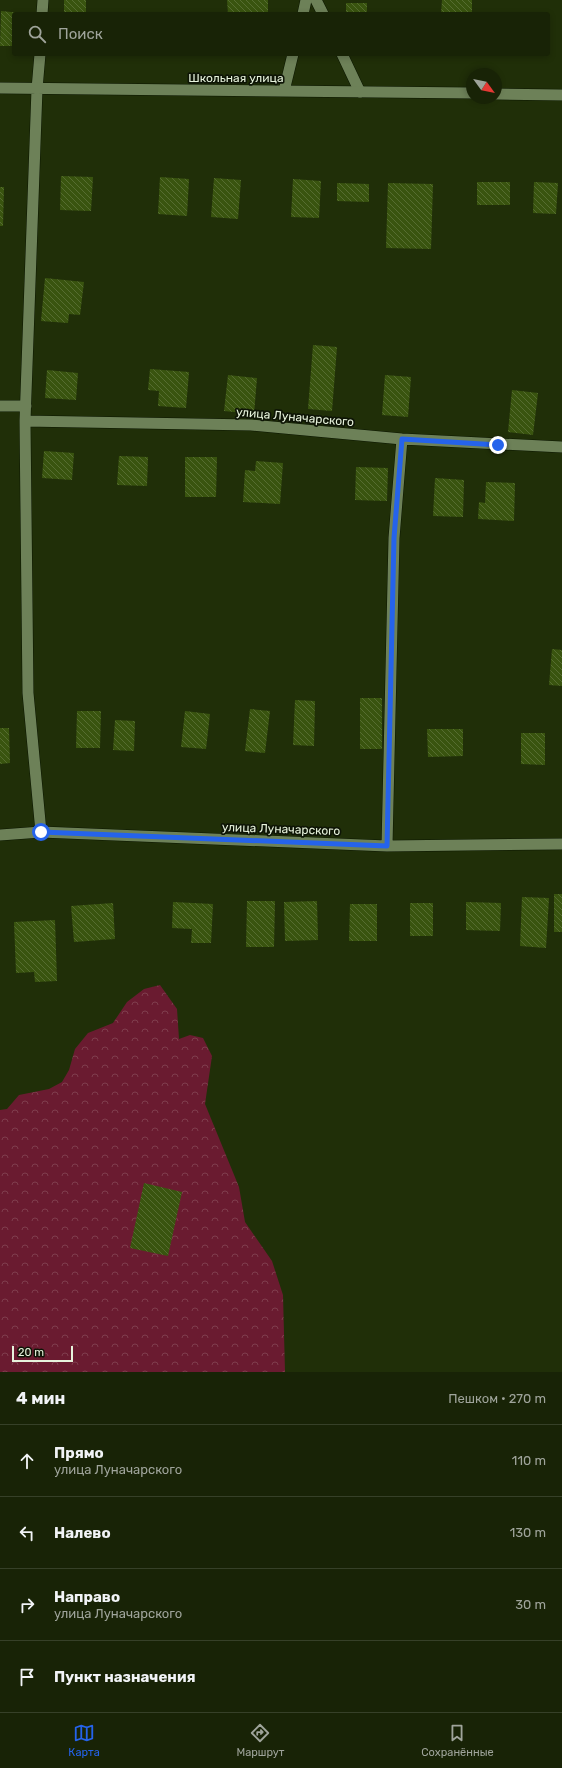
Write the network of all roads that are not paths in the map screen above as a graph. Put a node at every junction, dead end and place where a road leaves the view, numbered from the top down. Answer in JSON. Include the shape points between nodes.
{"nodes":[{"id":1,"x":43,"y":0,"type":"edge"},
{"id":2,"x":306,"y":0,"type":"edge"},
{"id":3,"x":316,"y":0,"type":"edge"},
{"id":4,"x":42,"y":12,"type":"edge"},
{"id":5,"x":303,"y":12,"type":"edge"},
{"id":6,"x":321,"y":12,"type":"edge"},
{"id":7,"x":40,"y":56,"type":"edge"},
{"id":8,"x":293,"y":56,"type":"edge"},
{"id":9,"x":343,"y":56,"type":"edge"},
{"id":10,"x":0,"y":88,"type":"edge"},
{"id":11,"x":37,"y":89,"type":"junction"},
{"id":12,"x":284,"y":91,"type":"junction"},
{"id":13,"x":360,"y":92,"type":"junction"},
{"id":14,"x":466,"y":93,"type":"edge"},
{"id":15,"x":502,"y":94,"type":"edge"},
{"id":16,"x":562,"y":95,"type":"edge"},
{"id":17,"x":0,"y":406,"type":"edge"},
{"id":18,"x":26,"y":406,"type":"junction"},
{"id":19,"x":25,"y":421,"type":"junction"},
{"id":20,"x":402,"y":439,"type":"junction"},
{"id":21,"x":562,"y":448,"type":"edge"},
{"id":22,"x":41,"y":832,"type":"junction"},
{"id":23,"x":0,"y":835,"type":"edge"},
{"id":24,"x":562,"y":844,"type":"edge"},
{"id":25,"x":387,"y":846,"type":"junction"}],
"edges":[{"from":1,"to":4,"type":"street"},
{"from":2,"to":5,"type":"street"},
{"from":3,"to":6,"type":"street"},
{"from":7,"to":11,"type":"street"},
{"from":8,"to":12,"type":"street"},
{"from":9,"to":13,"type":"street"},
{"from":10,"to":11,"type":"street","name":"Школьная улица"},
{"from":11,"to":12,"type":"street","name":"Школьная улица"},
{"from":11,"to":18,"type":"street"},
{"from":12,"to":13,"type":"street","name":"Школьная улица"},
{"from":13,"to":14,"type":"street","name":"Школьная улица"},
{"from":15,"to":16,"type":"street"},
{"from":17,"to":18,"type":"street"},
{"from":18,"to":19,"type":"street"},
{"from":19,"to":20,"type":"street","name":"улица Луначарского","via":[[251,425]]},
{"from":19,"to":22,"type":"street","via":[[28,693]]},
{"from":20,"to":21,"type":"street","name":"улица Луначарского"},
{"from":20,"to":25,"type":"street","via":[[394,538]]},
{"from":22,"to":23,"type":"street","name":"улица Луначарского"},
{"from":22,"to":25,"type":"street","name":"улица Луначарского"},
{"from":24,"to":25,"type":"street","name":"улица Луначарского"}]}
